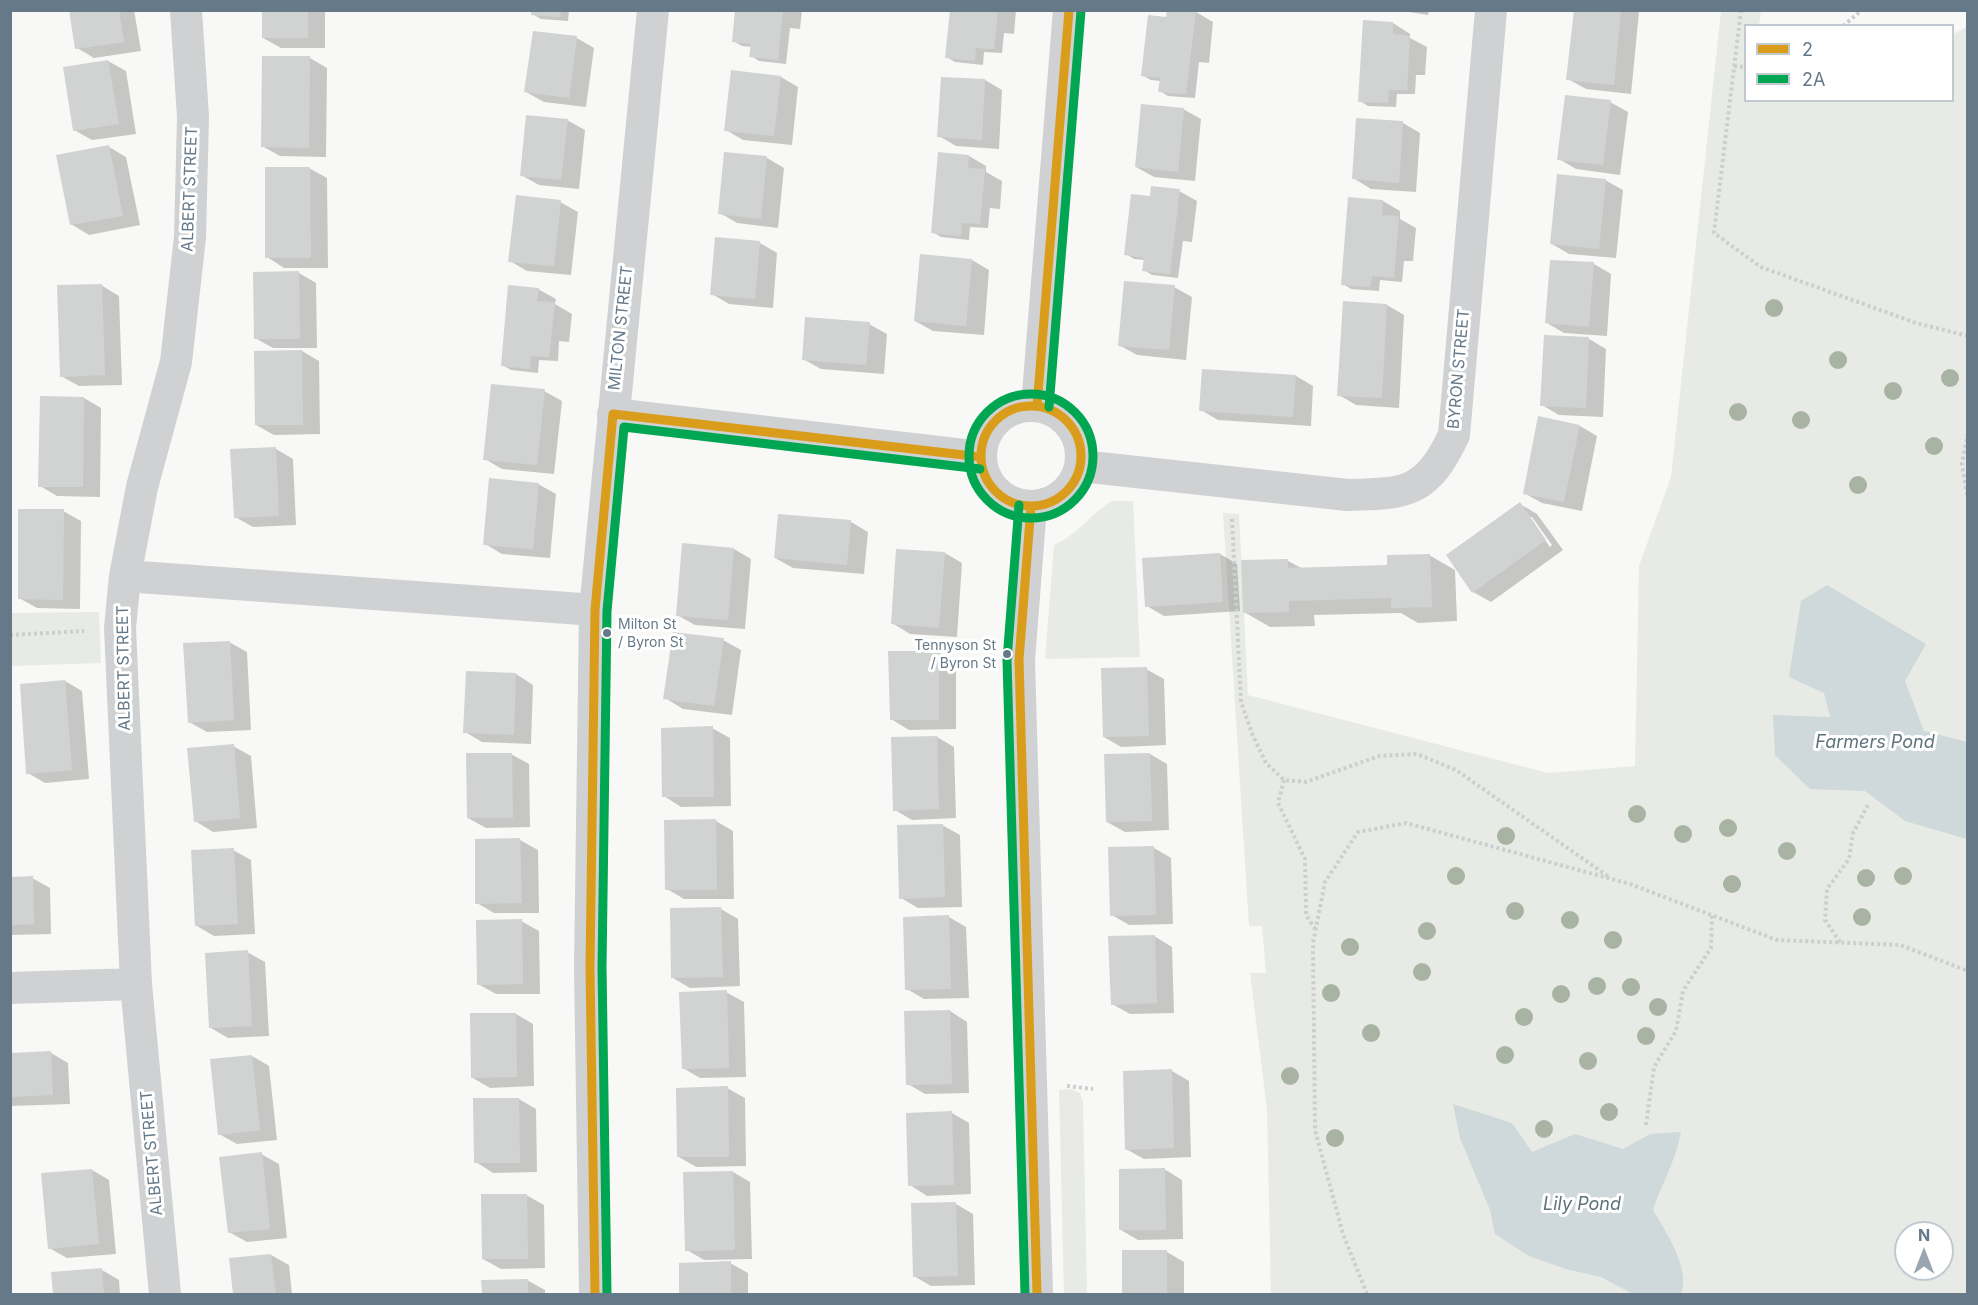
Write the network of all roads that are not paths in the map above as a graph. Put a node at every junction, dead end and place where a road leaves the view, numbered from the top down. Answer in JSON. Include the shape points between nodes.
{"nodes":[{"id":1,"x":186,"y":10,"type":"edge"},
{"id":2,"x":653,"y":10,"type":"edge"},
{"id":3,"x":1069,"y":10,"type":"edge"},
{"id":4,"x":1491,"y":10,"type":"edge"},
{"id":5,"x":1037,"y":406,"type":"junction"},
{"id":6,"x":613,"y":414,"type":"junction"},
{"id":7,"x":981,"y":457,"type":"junction"},
{"id":8,"x":1081,"y":466,"type":"junction"},
{"id":9,"x":1031,"y":506,"type":"junction"},
{"id":10,"x":125,"y":576,"type":"junction"},
{"id":11,"x":595,"y":610,"type":"junction"},
{"id":12,"x":136,"y":984,"type":"junction"},
{"id":13,"x":10,"y":988,"type":"edge"},
{"id":14,"x":165,"y":1294,"type":"edge"},
{"id":15,"x":595,"y":1294,"type":"edge"},
{"id":16,"x":1037,"y":1294,"type":"edge"}],
"edges":[{"from":1,"to":10,"type":"street","name":"ALBERT STREET","via":[[193,117],[189,249],[176,362],[142,487]]},
{"from":2,"to":6,"type":"street","name":"MILTON STREET"},
{"from":3,"to":5,"type":"street"},
{"from":4,"to":8,"type":"street","name":"BYRON STREET","via":[[1454,435],[1431,475],[1418,485],[1384,495],[1348,495]]},
{"from":5,"to":7,"type":"street","via":[[1020,406],[1005,413],[983,440]]},
{"from":5,"to":8,"type":"street","via":[[1053,410],[1067,420],[1081,449]]},
{"from":6,"to":7,"type":"street"},
{"from":6,"to":11,"type":"street","name":"MILTON STREET"},
{"from":7,"to":9,"type":"street","via":[[983,472],[996,492],[1016,504]]},
{"from":8,"to":9,"type":"street","via":[[1064,495]]},
{"from":9,"to":16,"type":"street","via":[[1019,660]]},
{"from":10,"to":11,"type":"street"},
{"from":10,"to":12,"type":"street","name":"ALBERT STREET","via":[[120,628]]},
{"from":11,"to":15,"type":"street","name":"MILTON STREET","via":[[590,967]]},
{"from":12,"to":13,"type":"street"},
{"from":12,"to":14,"type":"street","name":"ALBERT STREET"}]}
